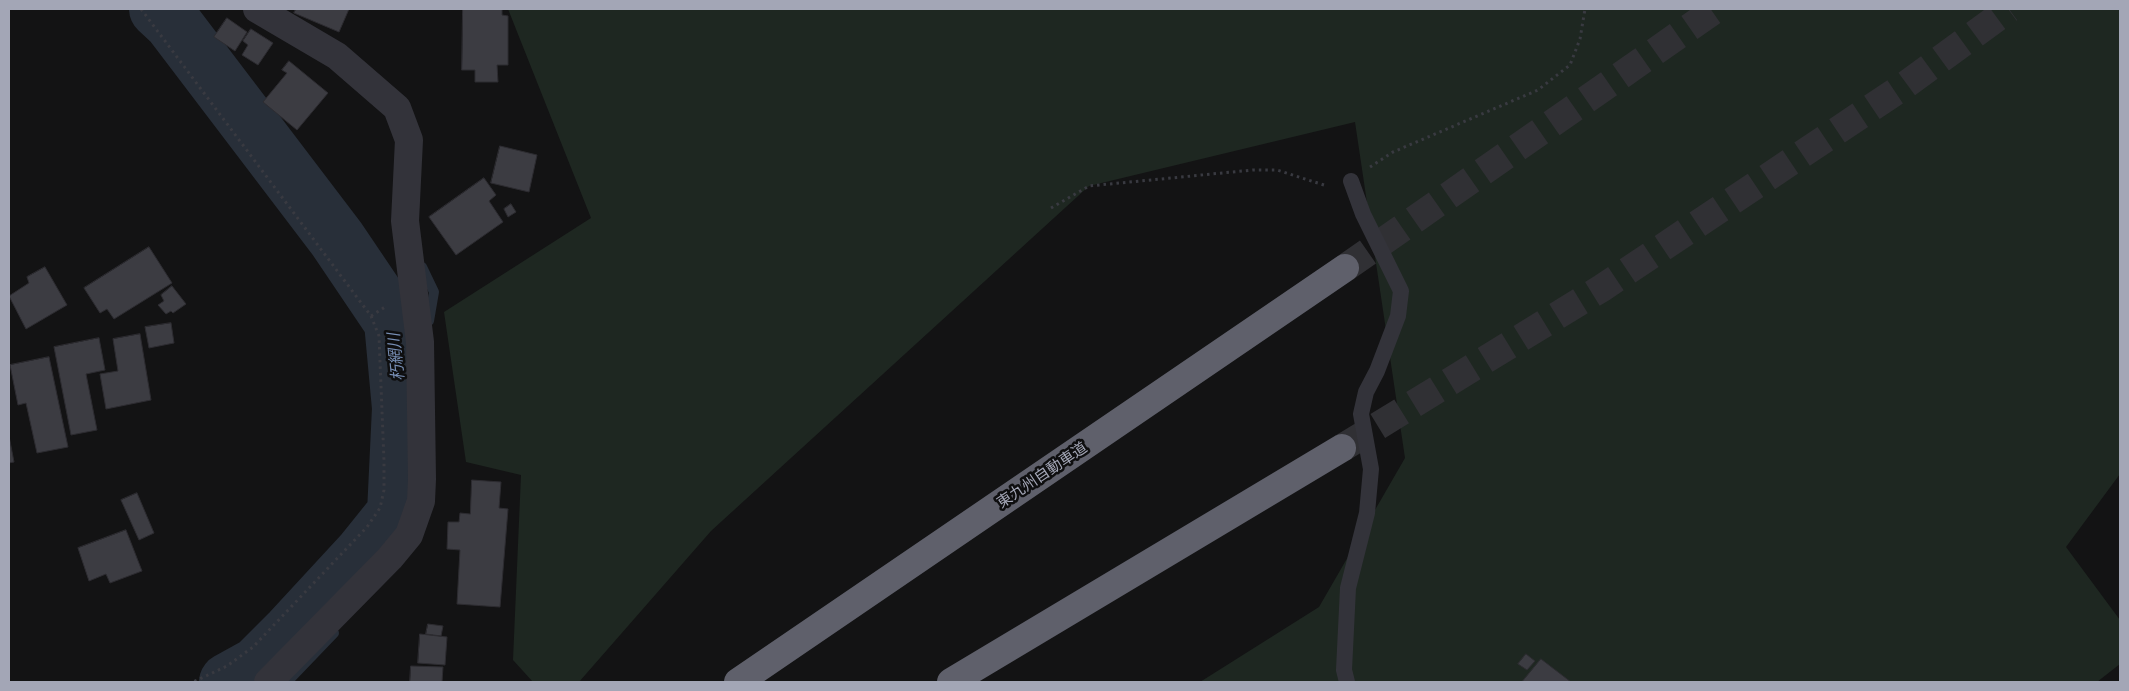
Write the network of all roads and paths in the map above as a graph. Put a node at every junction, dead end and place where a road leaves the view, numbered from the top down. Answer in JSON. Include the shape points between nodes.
{"nodes":[{"id":1,"x":141,"y":9,"type":"edge"},
{"id":2,"x":257,"y":9,"type":"edge"},
{"id":3,"x":1585,"y":9,"type":"edge"},
{"id":4,"x":1351,"y":181,"type":"junction"},
{"id":5,"x":1051,"y":208,"type":"dead end"},
{"id":6,"x":1346,"y":268,"type":"tunnel mouth"},
{"id":7,"x":394,"y":303,"type":"dead end"},
{"id":8,"x":370,"y":316,"type":"junction"},
{"id":9,"x":1342,"y":448,"type":"tunnel mouth"},
{"id":10,"x":741,"y":680,"type":"edge"},
{"id":11,"x":193,"y":682,"type":"edge"},
{"id":12,"x":268,"y":682,"type":"edge"},
{"id":13,"x":951,"y":682,"type":"edge"},
{"id":14,"x":1347,"y":682,"type":"edge"}],
"edges":[{"from":1,"to":8,"type":"path"},
{"from":2,"to":12,"type":"street","via":[[337,56],[397,108],[409,140],[405,221],[420,342],[421,502],[409,535]]},
{"from":3,"to":4,"type":"path","via":[[1580,38],[1570,65],[1538,90],[1392,152]]},
{"from":4,"to":5,"type":"path","via":[[1334,188],[1277,170],[1253,170],[1089,186]]},
{"from":4,"to":14,"type":"lane","via":[[1363,214],[1401,291],[1398,316],[1366,392],[1361,414],[1371,469],[1366,513],[1348,588],[1344,670]]},
{"from":6,"to":10,"type":"highway","name":"東九州自動車道"},
{"from":7,"to":8,"type":"path"},
{"from":8,"to":11,"type":"path","via":[[379,336],[381,355],[384,490],[380,508],[367,527],[253,647],[227,666]]},
{"from":9,"to":13,"type":"highway"}]}
